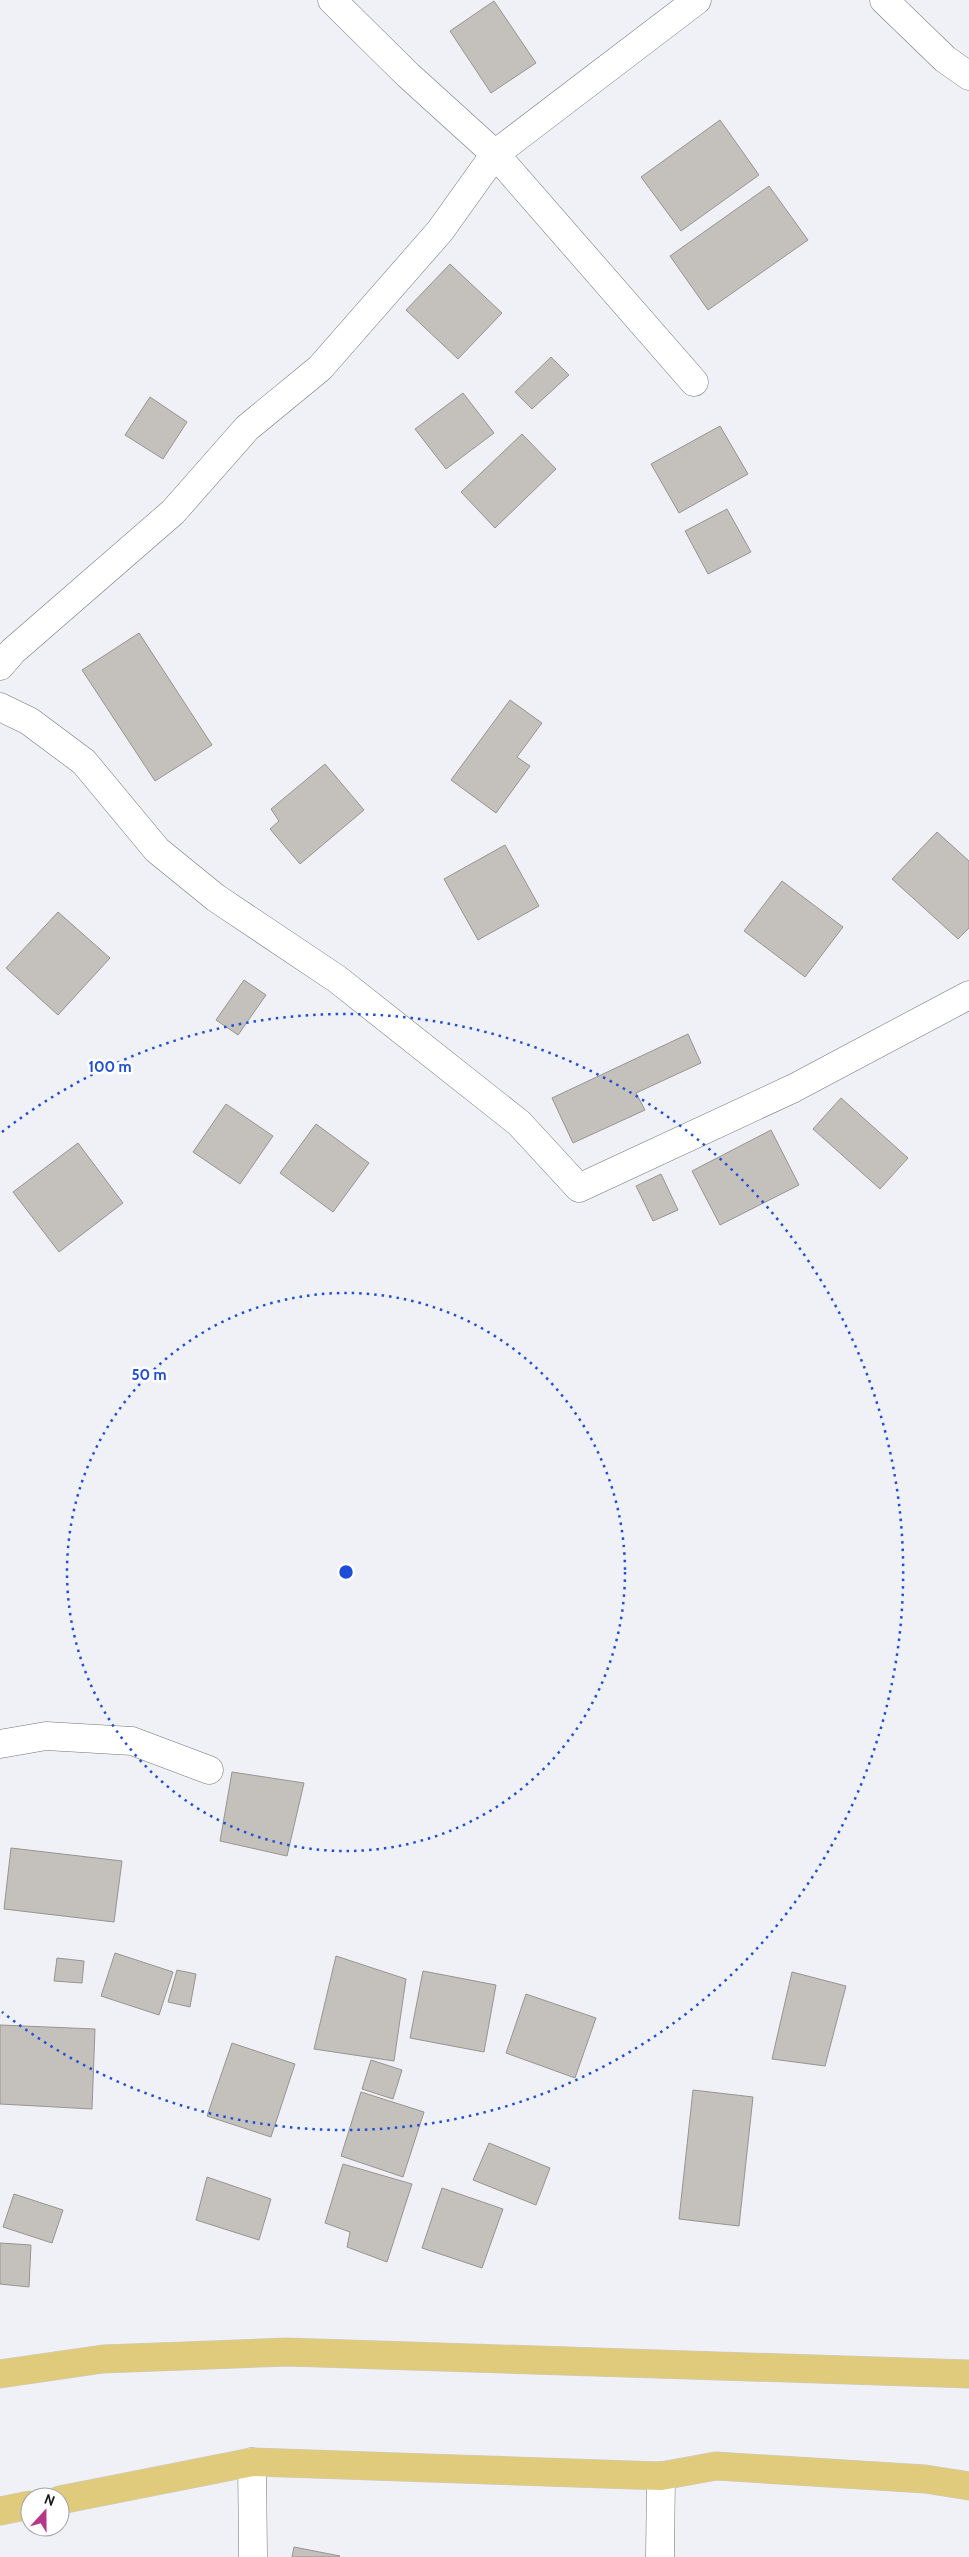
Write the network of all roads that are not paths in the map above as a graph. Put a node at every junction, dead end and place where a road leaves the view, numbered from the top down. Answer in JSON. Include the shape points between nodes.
{"nodes":[{"id":1,"x":332,"y":0,"type":"edge"},
{"id":2,"x":697,"y":0,"type":"edge"},
{"id":3,"x":884,"y":0,"type":"edge"},
{"id":4,"x":969,"y":76,"type":"edge"},
{"id":5,"x":494,"y":154,"type":"junction"},
{"id":6,"x":694,"y":382,"type":"dead end"},
{"id":7,"x":0,"y":666,"type":"edge"},
{"id":8,"x":0,"y":707,"type":"edge"},
{"id":9,"x":969,"y":995,"type":"edge"},
{"id":10,"x":0,"y":1744,"type":"edge"},
{"id":11,"x":209,"y":1770,"type":"dead end"},
{"id":12,"x":0,"y":2374,"type":"edge"},
{"id":13,"x":969,"y":2374,"type":"edge"},
{"id":14,"x":252,"y":2462,"type":"junction"},
{"id":15,"x":661,"y":2476,"type":"junction"},
{"id":16,"x":969,"y":2486,"type":"edge"},
{"id":17,"x":70,"y":2498,"type":"edge"},
{"id":18,"x":20,"y":2508,"type":"edge"},
{"id":19,"x":0,"y":2511,"type":"edge"},
{"id":20,"x":253,"y":2557,"type":"edge"},
{"id":21,"x":660,"y":2557,"type":"edge"}],
"edges":[{"from":1,"to":5,"type":"street"},
{"from":2,"to":5,"type":"street"},
{"from":3,"to":4,"type":"street","via":[[945,60]]},
{"from":5,"to":6,"type":"street"},
{"from":5,"to":7,"type":"street","via":[[440,231],[320,368],[247,428],[173,512],[13,651]]},
{"from":8,"to":9,"type":"street","via":[[29,721],[84,762],[156,850],[216,898],[337,979],[519,1123],[579,1188],[794,1088]]},
{"from":10,"to":11,"type":"street","via":[[46,1736],[132,1741]]},
{"from":12,"to":13,"type":"main road","via":[[103,2359],[287,2352]]},
{"from":14,"to":15,"type":"main road"},
{"from":14,"to":17,"type":"main road"},
{"from":14,"to":20,"type":"street"},
{"from":15,"to":16,"type":"main road","via":[[716,2466],[925,2479]]},
{"from":15,"to":21,"type":"street"},
{"from":18,"to":19,"type":"main road"}]}
